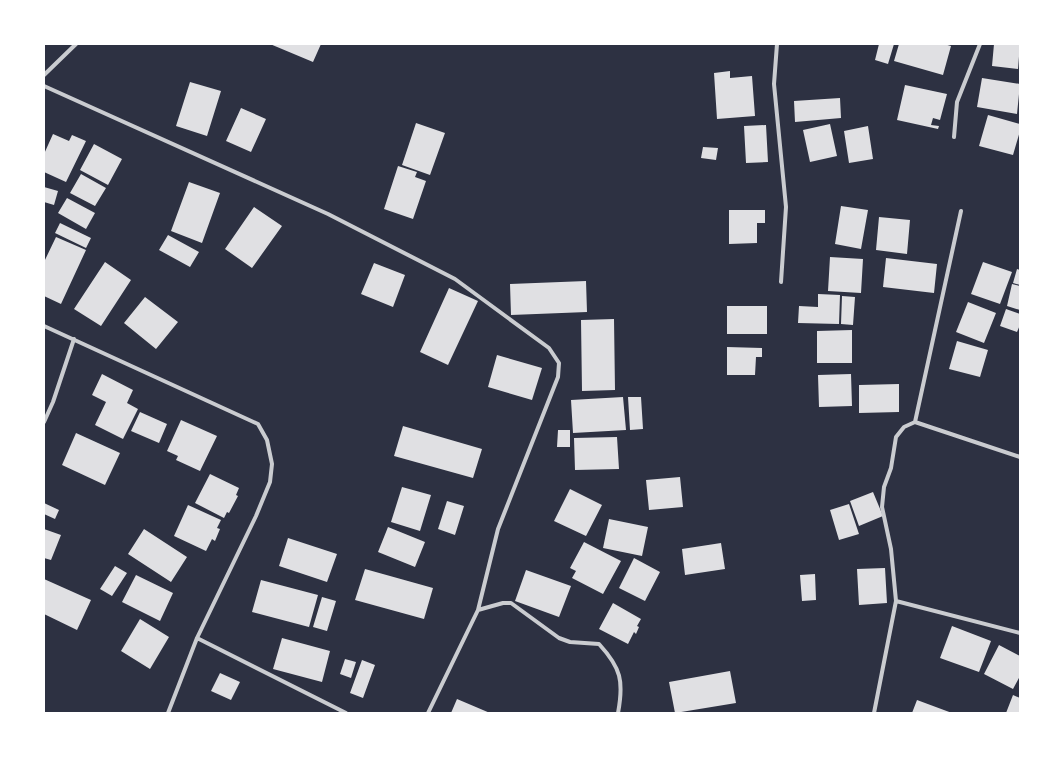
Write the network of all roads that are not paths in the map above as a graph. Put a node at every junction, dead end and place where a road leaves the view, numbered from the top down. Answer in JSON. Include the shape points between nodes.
{"nodes":[{"id":1,"x":76,"y":44,"type":"edge"},
{"id":2,"x":777,"y":44,"type":"edge"},
{"id":3,"x":980,"y":44,"type":"edge"},
{"id":4,"x":44,"y":75,"type":"edge"},
{"id":5,"x":44,"y":86,"type":"edge"},
{"id":6,"x":954,"y":138,"type":"dead end"},
{"id":7,"x":961,"y":211,"type":"dead end"},
{"id":8,"x":781,"y":282,"type":"dead end"},
{"id":9,"x":44,"y":326,"type":"edge"},
{"id":10,"x":74,"y":339,"type":"junction"},
{"id":11,"x":44,"y":422,"type":"edge"},
{"id":12,"x":914,"y":422,"type":"junction"},
{"id":13,"x":1020,"y":457,"type":"edge"},
{"id":14,"x":896,"y":601,"type":"junction"},
{"id":15,"x":478,"y":610,"type":"junction"},
{"id":16,"x":1020,"y":633,"type":"edge"},
{"id":17,"x":197,"y":638,"type":"junction"},
{"id":18,"x":168,"y":713,"type":"edge"},
{"id":19,"x":346,"y":713,"type":"edge"},
{"id":20,"x":428,"y":713,"type":"edge"},
{"id":21,"x":618,"y":713,"type":"edge"},
{"id":22,"x":874,"y":713,"type":"edge"}],
"edges":[{"from":1,"to":4,"type":"street"},
{"from":2,"to":8,"type":"street","via":[[774,84],[786,207]]},
{"from":3,"to":6,"type":"street","via":[[957,102]]},
{"from":5,"to":15,"type":"street","via":[[328,214],[455,279],[550,348],[559,363],[558,377],[498,529]]},
{"from":7,"to":12,"type":"street"},
{"from":9,"to":10,"type":"street"},
{"from":10,"to":11,"type":"street"},
{"from":10,"to":17,"type":"street","via":[[258,424],[267,440],[272,464],[270,482]]},
{"from":12,"to":13,"type":"street"},
{"from":12,"to":14,"type":"street","via":[[904,426],[896,437],[891,468],[884,487],[882,508],[891,549]]},
{"from":14,"to":16,"type":"street"},
{"from":14,"to":22,"type":"street"},
{"from":15,"to":20,"type":"street"},
{"from":15,"to":21,"type":"street","via":[[511,603],[559,638],[570,642],[599,644],[609,655],[620,675],[622,696]]},
{"from":17,"to":18,"type":"street"},
{"from":17,"to":19,"type":"street"}]}
